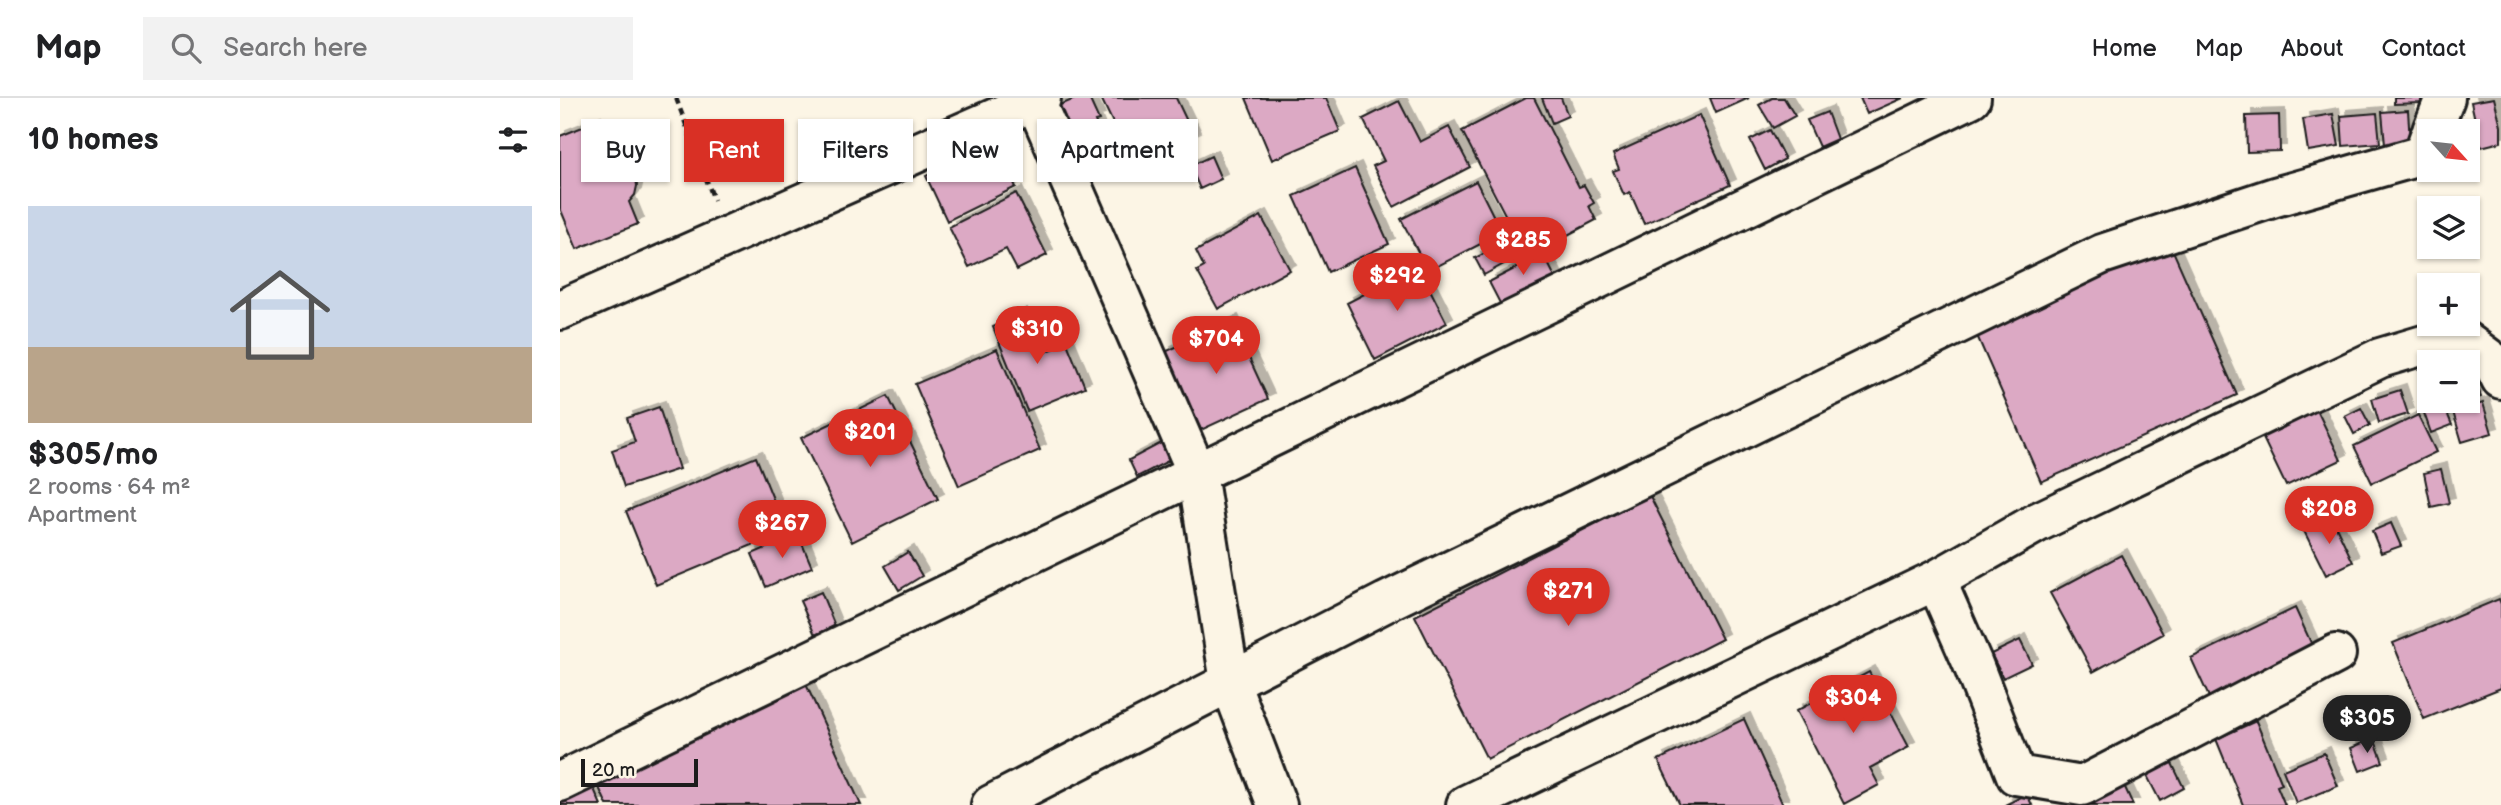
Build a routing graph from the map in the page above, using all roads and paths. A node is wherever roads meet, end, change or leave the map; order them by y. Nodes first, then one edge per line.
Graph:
1 (676, 98) edge
2 (1971, 98) edge
3 (2445, 98) edge
4 (1036, 99) edge
5 (2437, 119) edge
6 (2417, 157) edge
7 (728, 237) junction
8 (560, 310) edge
9 (2501, 379) edge
10 (1197, 473) junction
11 (1936, 580) junction
12 (2336, 654) dead end
13 (1230, 682) junction
14 (560, 782) edge
15 (991, 805) edge
16 (1277, 805) edge
17 (1466, 805) edge

1 - 7 path
2 - 10 street
3 - 5 street
4 - 7 street
4 - 10 street
6 - 13 street
7 - 8 street
9 - 11 street
10 - 13 street
10 - 14 street
11 - 12 street
11 - 17 street
13 - 15 street
13 - 16 street

